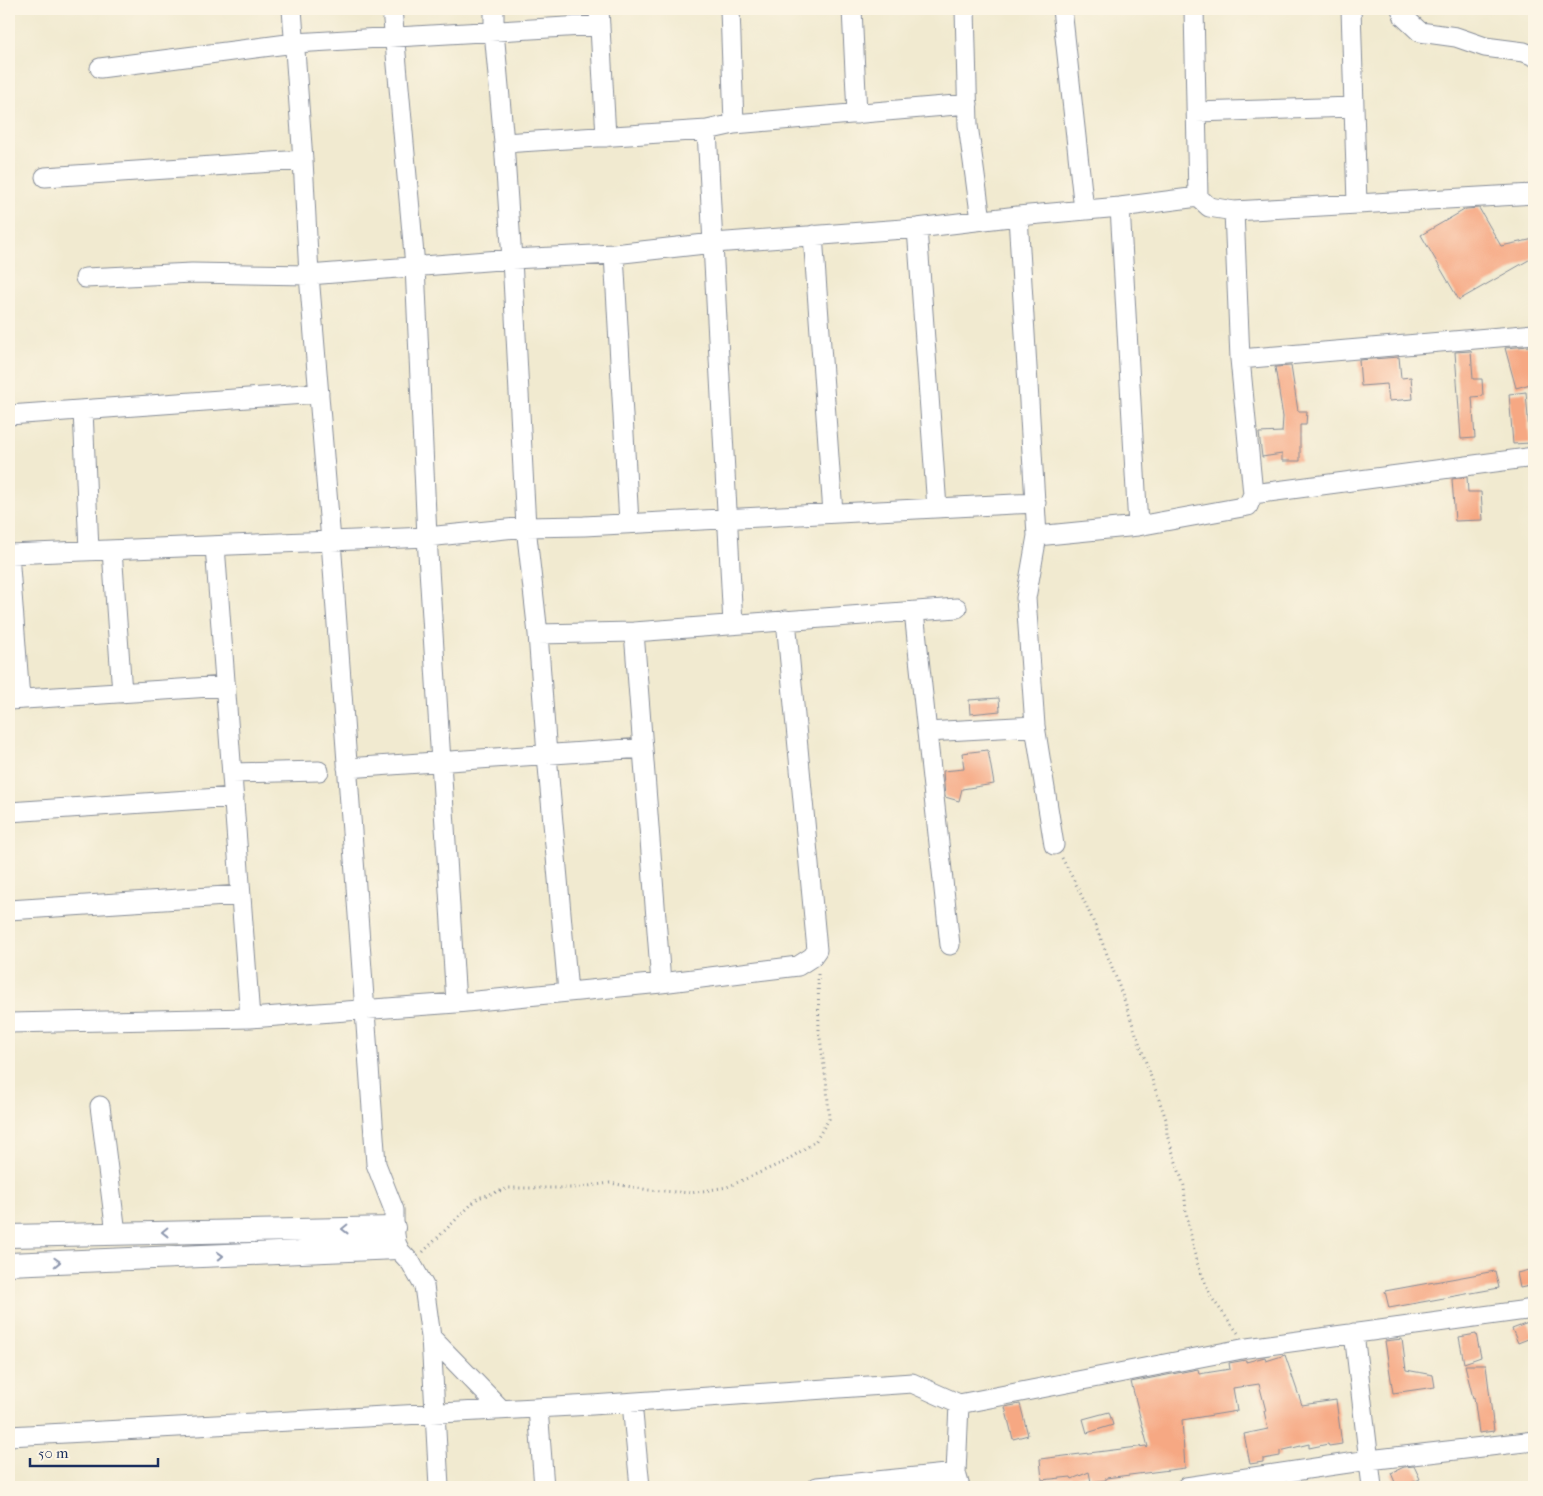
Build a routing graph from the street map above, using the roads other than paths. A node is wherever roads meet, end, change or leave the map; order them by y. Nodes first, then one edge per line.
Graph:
1 (292, 9) edge
2 (392, 9) edge
3 (494, 9) edge
4 (730, 9) edge
5 (852, 9) edge
6 (965, 9) edge
7 (1062, 9) edge
8 (1194, 9) edge
9 (1351, 9) edge
10 (1401, 9) edge
11 (599, 17) edge
12 (494, 31) junction
13 (394, 37) junction
14 (295, 43) junction
15 (1534, 56) edge
16 (100, 68) dead end
17 (968, 104) junction
18 (1354, 107) junction
19 (1196, 112) junction
20 (857, 114) junction
21 (734, 124) junction
22 (707, 130) junction
23 (606, 137) junction
24 (504, 144) junction
25 (303, 160) junction
26 (45, 177) dead end
27 (1534, 194) edge
28 (1198, 197) junction
29 (1357, 204) junction
30 (1120, 207) junction
31 (1084, 210) junction
32 (1234, 211) junction
33 (1018, 216) junction
34 (981, 220) junction
35 (917, 228) junction
36 (813, 236) junction
37 (714, 243) junction
38 (614, 254) junction
39 (512, 258) junction
40 (415, 266) junction
41 (309, 275) junction
42 (85, 278) dead end
43 (1534, 334) edge
44 (1240, 359) junction
45 (319, 392) junction
46 (83, 410) junction
47 (9, 415) edge
48 (1534, 457) edge
49 (1253, 494) junction
50 (1036, 503) junction
51 (937, 508) junction
52 (833, 513) junction
53 (726, 519) junction
54 (629, 524) junction
55 (1138, 526) junction
56 (526, 527) junction
57 (1038, 536) junction
58 (427, 537) junction
59 (332, 541) junction
60 (216, 546) junction
61 (89, 550) junction
62 (112, 550) junction
63 (9, 554) edge
64 (957, 608) dead end
65 (914, 612) junction
66 (786, 620) junction
67 (733, 624) junction
68 (634, 632) junction
69 (538, 634) junction
70 (226, 686) junction
71 (122, 693) junction
72 (14, 700) edge
73 (1035, 726) junction
74 (927, 732) junction
75 (643, 748) junction
76 (547, 755) junction
77 (440, 761) junction
78 (347, 768) junction
79 (319, 771) dead end
80 (232, 773) junction
81 (234, 797) junction
82 (9, 812) edge
83 (1054, 845) road end
84 (241, 895) junction
85 (9, 910) edge
86 (950, 945) dead end
87 (661, 983) junction
88 (568, 992) junction
89 (456, 1003) junction
90 (365, 1010) junction
91 (250, 1018) junction
92 (9, 1024) edge
93 (100, 1106) dead end
94 (116, 1234) junction
95 (9, 1236) edge
96 (401, 1246) junction
97 (9, 1264) edge
98 (1534, 1309) edge
99 (1354, 1333) junction
100 (431, 1337) junction
101 (632, 1403) junction
102 (959, 1404) junction
103 (538, 1408) junction
104 (502, 1410) junction
105 (435, 1412) junction
106 (9, 1436) edge
107 (1534, 1441) edge
108 (1369, 1460) junction
109 (958, 1480) edge
110 (439, 1487) edge
111 (544, 1487) edge
112 (640, 1487) edge
113 (817, 1487) edge
114 (1186, 1487) edge
115 (1372, 1487) edge

1 - 14 street
2 - 13 street
3 - 12 street
4 - 21 street
5 - 20 street
6 - 17 street
7 - 31 street
8 - 19 street
9 - 18 street
10 - 15 street
11 - 12 street
11 - 23 street
12 - 13 street
12 - 24 street
13 - 14 street
13 - 40 street
14 - 16 street
14 - 25 street
17 - 20 street
17 - 34 street
18 - 19 street
18 - 29 street
19 - 28 street
20 - 21 street
21 - 22 street
22 - 23 street
22 - 37 street
23 - 24 street
24 - 39 street
25 - 26 street
25 - 41 street
27 - 29 street
28 - 30 street
28 - 32 street
29 - 32 street
30 - 31 street
30 - 55 street
31 - 33 street
32 - 44 street
33 - 34 street
33 - 50 street
34 - 35 street
35 - 36 street
35 - 51 street
36 - 37 street
36 - 52 street
37 - 38 street
37 - 53 street
38 - 39 street
38 - 54 street
39 - 40 street
39 - 56 street
40 - 41 street
40 - 58 street
41 - 42 street
41 - 45 street
43 - 44 street
44 - 49 street
45 - 46 street
45 - 59 street
46 - 47 street
46 - 61 street
48 - 49 street
49 - 55 street
50 - 51 street
50 - 57 street
51 - 52 street
52 - 53 street
53 - 54 street
53 - 67 street
54 - 56 street
55 - 57 street
56 - 58 street
56 - 69 street
57 - 73 street
58 - 59 street
58 - 77 street
59 - 60 street
59 - 78 street
60 - 62 street
60 - 70 street
61 - 62 street
61 - 63 street
62 - 71 street
63 - 72 street
64 - 65 street
65 - 66 street
65 - 74 street
66 - 67 street
66 - 87 street
67 - 68 street
68 - 69 street
68 - 75 street
69 - 76 street
70 - 71 street
70 - 80 street
71 - 72 street
73 - 74 street
73 - 83 street
74 - 86 street
75 - 76 street
75 - 87 street
76 - 77 street
76 - 88 street
77 - 78 street
77 - 89 street
78 - 90 street
79 - 80 street
80 - 81 street
81 - 82 street
81 - 84 street
84 - 85 street
84 - 91 street
87 - 88 street
88 - 89 street
89 - 90 street
90 - 91 street
90 - 96 street
91 - 92 street
93 - 94 street
94 - 95 street
96 -> 94 street
97 -> 96 street
96 - 100 street
98 - 99 street
99 - 102 street
99 - 108 street
100 - 104 street
100 - 105 street
101 - 102 street
101 - 103 street
101 - 112 street
102 - 109 street
103 - 104 street
103 - 111 street
104 - 105 street
105 - 106 street
105 - 110 street
107 - 108 street
108 - 114 street
108 - 115 street
109 - 113 street

